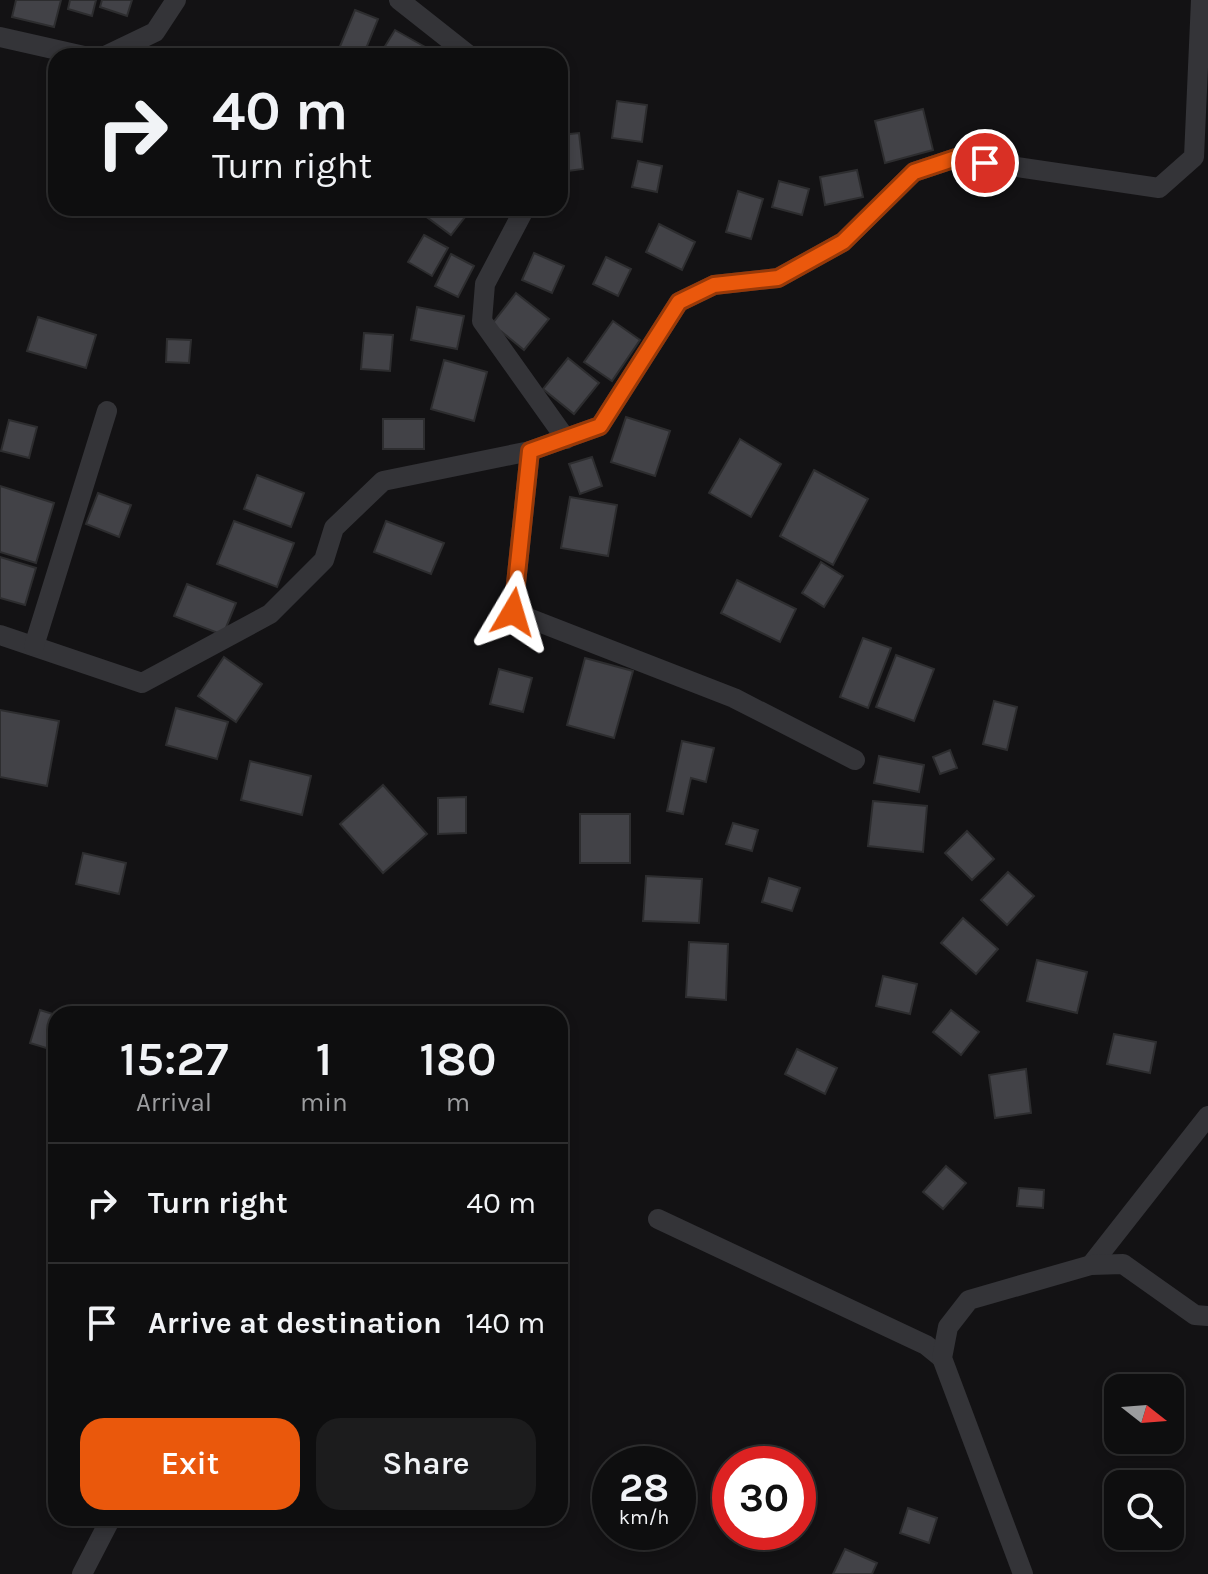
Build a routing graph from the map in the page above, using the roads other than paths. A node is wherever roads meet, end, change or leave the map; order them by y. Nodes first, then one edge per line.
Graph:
1 (176, 0) edge
2 (399, 0) edge
3 (1201, 0) edge
4 (0, 37) edge
5 (49, 48) edge
6 (122, 48) edge
7 (460, 48) edge
8 (521, 216) edge
9 (107, 411) dead end
10 (566, 439) junction
11 (530, 451) junction
12 (0, 635) edge
13 (34, 646) junction
14 (855, 760) dead end
15 (1208, 1116) edge
16 (658, 1219) dead end
17 (1091, 1265) junction
18 (1208, 1316) edge
19 (942, 1358) junction
20 (107, 1526) edge
21 (82, 1574) edge
22 (1023, 1574) edge

1 - 6 street
2 - 7 street
3 - 10 street
4 - 5 street
8 - 10 street
9 - 13 street
10 - 11 street
11 - 13 street
11 - 14 street
12 - 13 street
15 - 17 street
16 - 19 street
17 - 18 street
17 - 19 street
19 - 22 street
20 - 21 street

